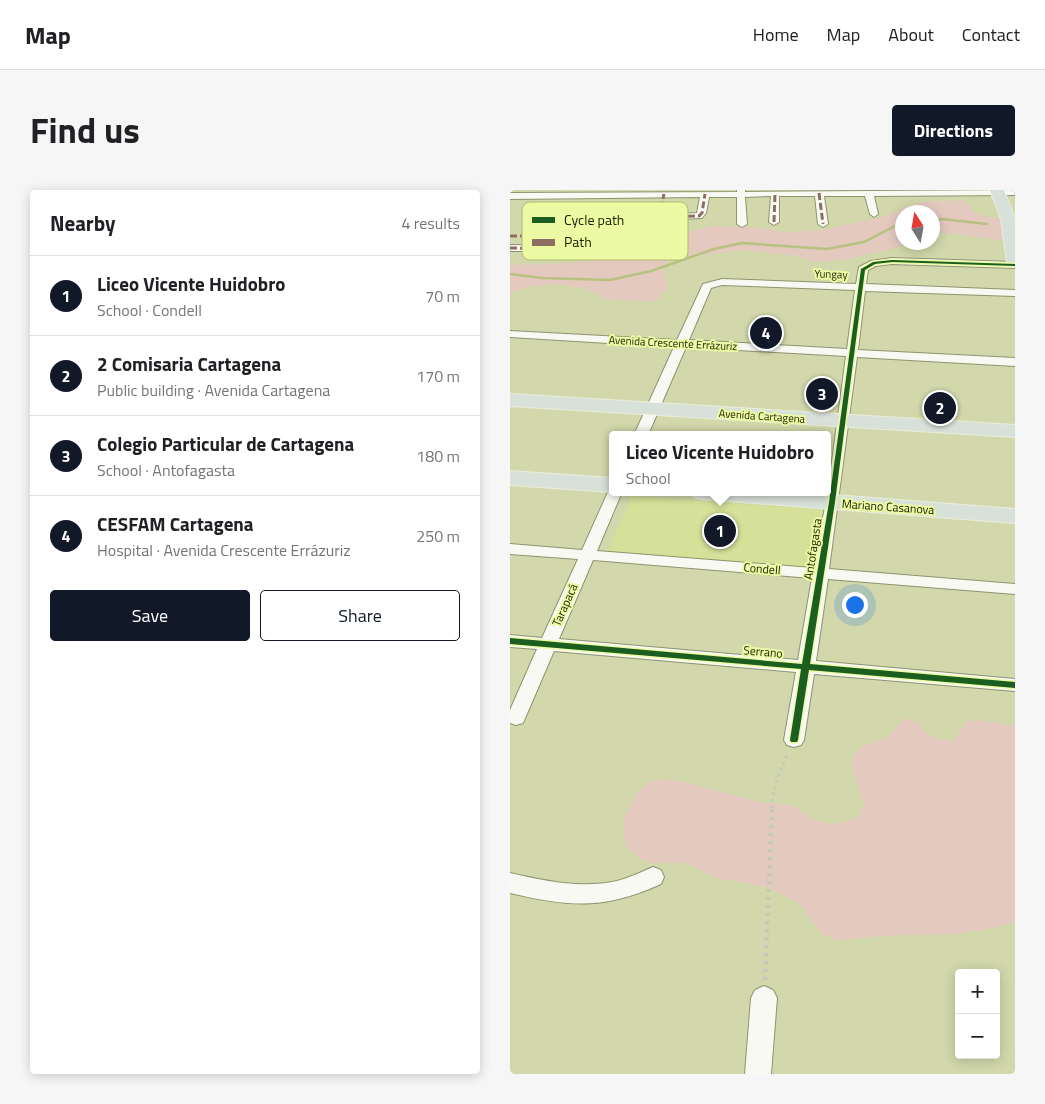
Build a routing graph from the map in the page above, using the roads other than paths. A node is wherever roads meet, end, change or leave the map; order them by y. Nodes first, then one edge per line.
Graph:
1 (868, 191) edge
2 (997, 191) edge
3 (741, 192) edge
4 (1015, 192) edge
5 (614, 193) edge
6 (775, 193) junction
7 (819, 193) junction
8 (664, 194) junction
9 (705, 194) junction
10 (510, 196) edge
11 (662, 202) edge
12 (874, 214) dead end
13 (688, 216) edge
14 (774, 222) dead end
15 (742, 224) dead end
16 (823, 224) dead end
17 (1015, 264) edge
18 (860, 286) junction
19 (1015, 293) edge
20 (510, 334) edge
21 (681, 344) junction
22 (852, 353) junction
23 (1015, 362) edge
24 (510, 400) edge
25 (510, 410) edge
26 (647, 421) edge
27 (843, 425) junction
28 (1015, 431) edge
29 (1015, 440) edge
30 (510, 478) edge
31 (609, 486) edge
32 (613, 496) edge
33 (754, 496) edge
34 (832, 502) junction
35 (1015, 516) edge
36 (510, 549) edge
37 (588, 555) junction
38 (820, 574) junction
39 (1015, 589) edge
40 (510, 640) edge
41 (548, 644) junction
42 (806, 667) junction
43 (1015, 685) edge
44 (516, 718) dead end
45 (794, 740) road end
46 (654, 877) dead end
47 (510, 883) edge
48 (764, 998) road end
49 (758, 1074) edge

1 - 2 street
1 - 7 street
1 - 12 street
2 - 4 street
2 - 17 main road
3 - 6 street
3 - 9 street
3 - 15 street
5 - 8 street
5 - 10 street
6 - 7 street
6 - 14 street
7 - 16 street
8 - 9 street
8 - 11 street
9 - 13 street
17 - 18 street, Antofagasta
18 - 19 street, Yungay
18 - 21 street, Yungay
18 - 22 street, Antofagasta
20 - 21 street, Avenida Crescente Errázuriz
21 - 22 street, Avenida Crescente Errázuriz
21 - 26 street
22 - 23 street, Avenida Crescente Errázuriz
22 - 27 street, Antofagasta
24 - 26 main road, Avenida Cartagena
25 - 26 main road, Avenida Cartagena
26 - 27 main road, Avenida Cartagena
27 - 28 main road, Avenida Cartagena
27 - 29 main road, Avenida Cartagena
27 - 34 street, Antofagasta
30 - 31 main road
32 - 37 street, Tarapacá
33 - 34 main road, Mariano Casanova
34 - 35 main road, Mariano Casanova
34 - 38 street, Antofagasta
36 - 37 street, Condell
37 - 38 street, Condell
37 - 41 street, Tarapacá
38 - 39 street, Condell
38 - 42 street, Antofagasta
40 - 41 street, Serrano
41 - 42 street, Serrano
41 - 44 street, Tarapacá
42 - 43 street, Serrano
42 - 45 street, Antofagasta
46 - 47 street
48 - 49 street

